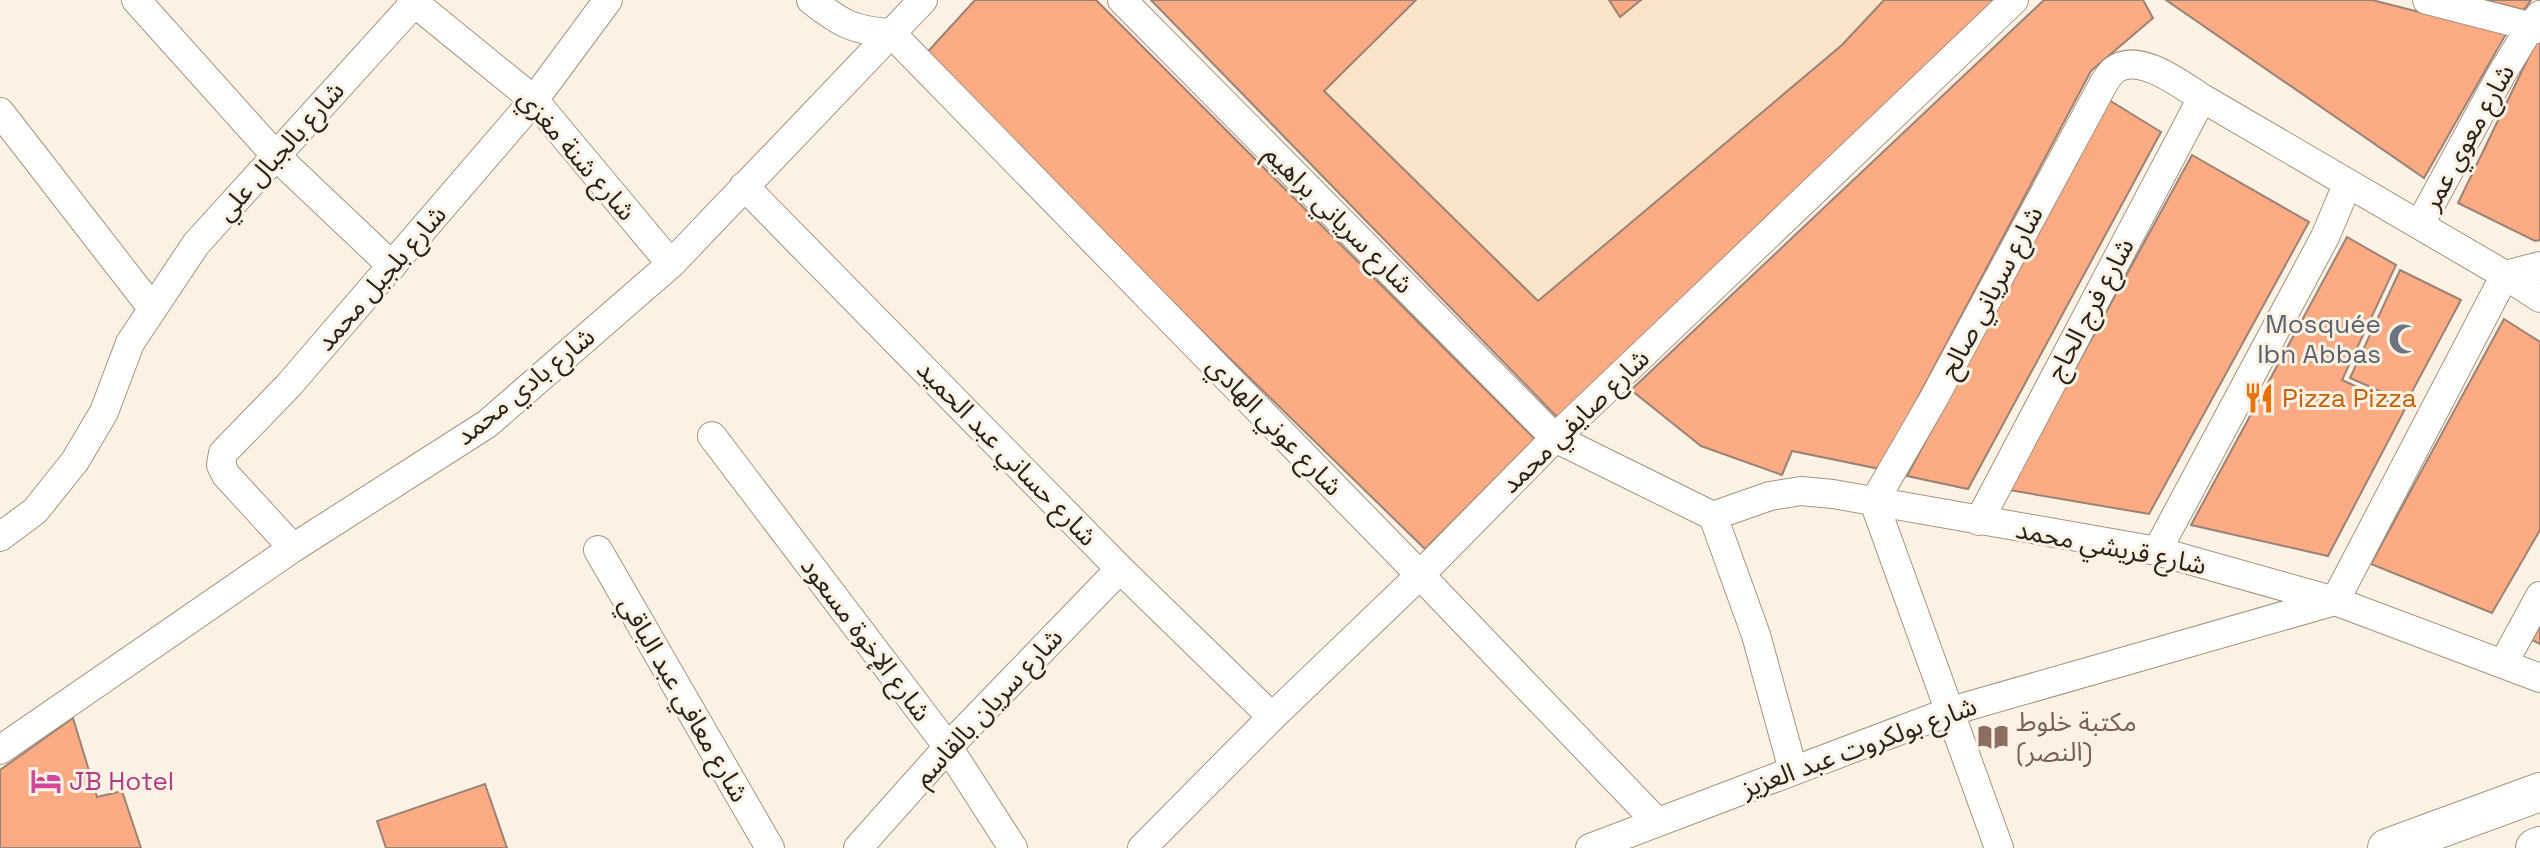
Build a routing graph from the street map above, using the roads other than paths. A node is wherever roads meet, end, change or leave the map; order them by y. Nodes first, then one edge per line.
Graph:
1 (136, 0) edge
2 (608, 0) edge
3 (811, 0) edge
4 (923, 0) edge
5 (1122, 0) edge
6 (2014, 0) edge
7 (2427, 0) edge
8 (414, 1) edge
9 (2537, 23) edge
10 (891, 33) junction
11 (2202, 98) junction
12 (534, 100) junction
13 (0, 113) edge
14 (277, 157) junction
15 (2347, 185) junction
16 (744, 186) junction
17 (2420, 225) junction
18 (671, 264) junction
19 (393, 266) junction
20 (2540, 266) edge
21 (2505, 275) junction
22 (2540, 298) edge
23 (152, 308) junction
24 (712, 436) dead end
25 (1555, 438) junction
26 (1874, 502) junction
27 (1713, 516) junction
28 (1979, 521) junction
29 (0, 537) edge
30 (293, 548) junction
31 (598, 551) dead end
32 (2157, 551) junction
33 (1120, 569) junction
34 (1420, 575) junction
35 (2540, 596) edge
36 (2335, 601) junction
37 (2503, 664) junction
38 (2540, 678) edge
39 (1951, 712) junction
40 (1272, 717) junction
41 (948, 747) junction
42 (0, 750) edge
43 (1793, 770) junction
44 (2540, 792) edge
45 (1657, 822) junction
46 (2540, 846) edge
47 (770, 848) edge
48 (858, 848) edge
49 (1013, 848) edge
50 (1142, 848) edge
51 (1590, 848) edge
52 (1999, 848) edge
53 (2387, 848) edge
54 (2535, 848) edge

1 - 14 street
2 - 12 street, شارع بلجبل محمد
3 - 10 street
4 - 10 street, شارع بادي محمد
5 - 25 street, شارع سرياني براهيم
6 - 25 street, شارع صايفي محمد
7 - 9 street
8 - 12 street, شارع شنة مغزي
8 - 14 street, شارع بالجبال علي
9 - 17 street, شارع معوي عمر
10 - 16 street, شارع بادي محمد
10 - 34 street, شارع عوني الهادي
11 - 15 street
11 - 26 street, شارع سرياني صالح
11 - 28 street, شارع فرج الحاج
12 - 18 street, شارع شنة مغزي
12 - 19 street, شارع بلجبل محمد
13 - 23 street
14 - 19 street
14 - 23 street, شارع بالجبال علي
15 - 17 street
15 - 32 street
16 - 18 street, شارع بادي محمد
16 - 33 street, شارع حساني عبد الحميد
17 - 21 street
18 - 30 street, شارع بادي محمد
19 - 30 street, شارع بلجبل محمد
20 - 21 street
21 - 22 street
21 - 36 street
23 - 29 street, شارع بالجبال علي
24 - 41 street, شارع الإخوة مسعود
25 - 27 street, شارع سرياني براهيم
25 - 34 street, شارع صايفي محمد
26 - 27 street, شارع قريشي محمد
26 - 28 street, شارع قريشي محمد
26 - 39 street
27 - 43 street
28 - 32 street, شارع قريشي محمد
30 - 42 street, شارع بادي محمد
31 - 47 street, شارع معافي عبد الباقي
32 - 36 street, شارع قريشي محمد
33 - 40 street, شارع حساني عبد الحميد
33 - 41 street, شارع سريان بالقاسم
34 - 40 street, شارع صايفي محمد
34 - 45 street, شارع عوني الهادي
35 - 37 street
36 - 37 street, شارع قريشي محمد
36 - 39 street, شارع بولكروت عبد العزيز
37 - 38 street, شارع قريشي محمد
39 - 43 street, شارع بولكروت عبد العزيز
39 - 52 street
40 - 50 street, شارع صايفي محمد
41 - 48 street, شارع سريان بالقاسم
41 - 49 street, شارع الإخوة مسعود
43 - 45 street, شارع بولكروت عبد العزيز
44 - 53 main road
45 - 51 street, شارع بولكروت عبد العزيز
46 - 54 main road

